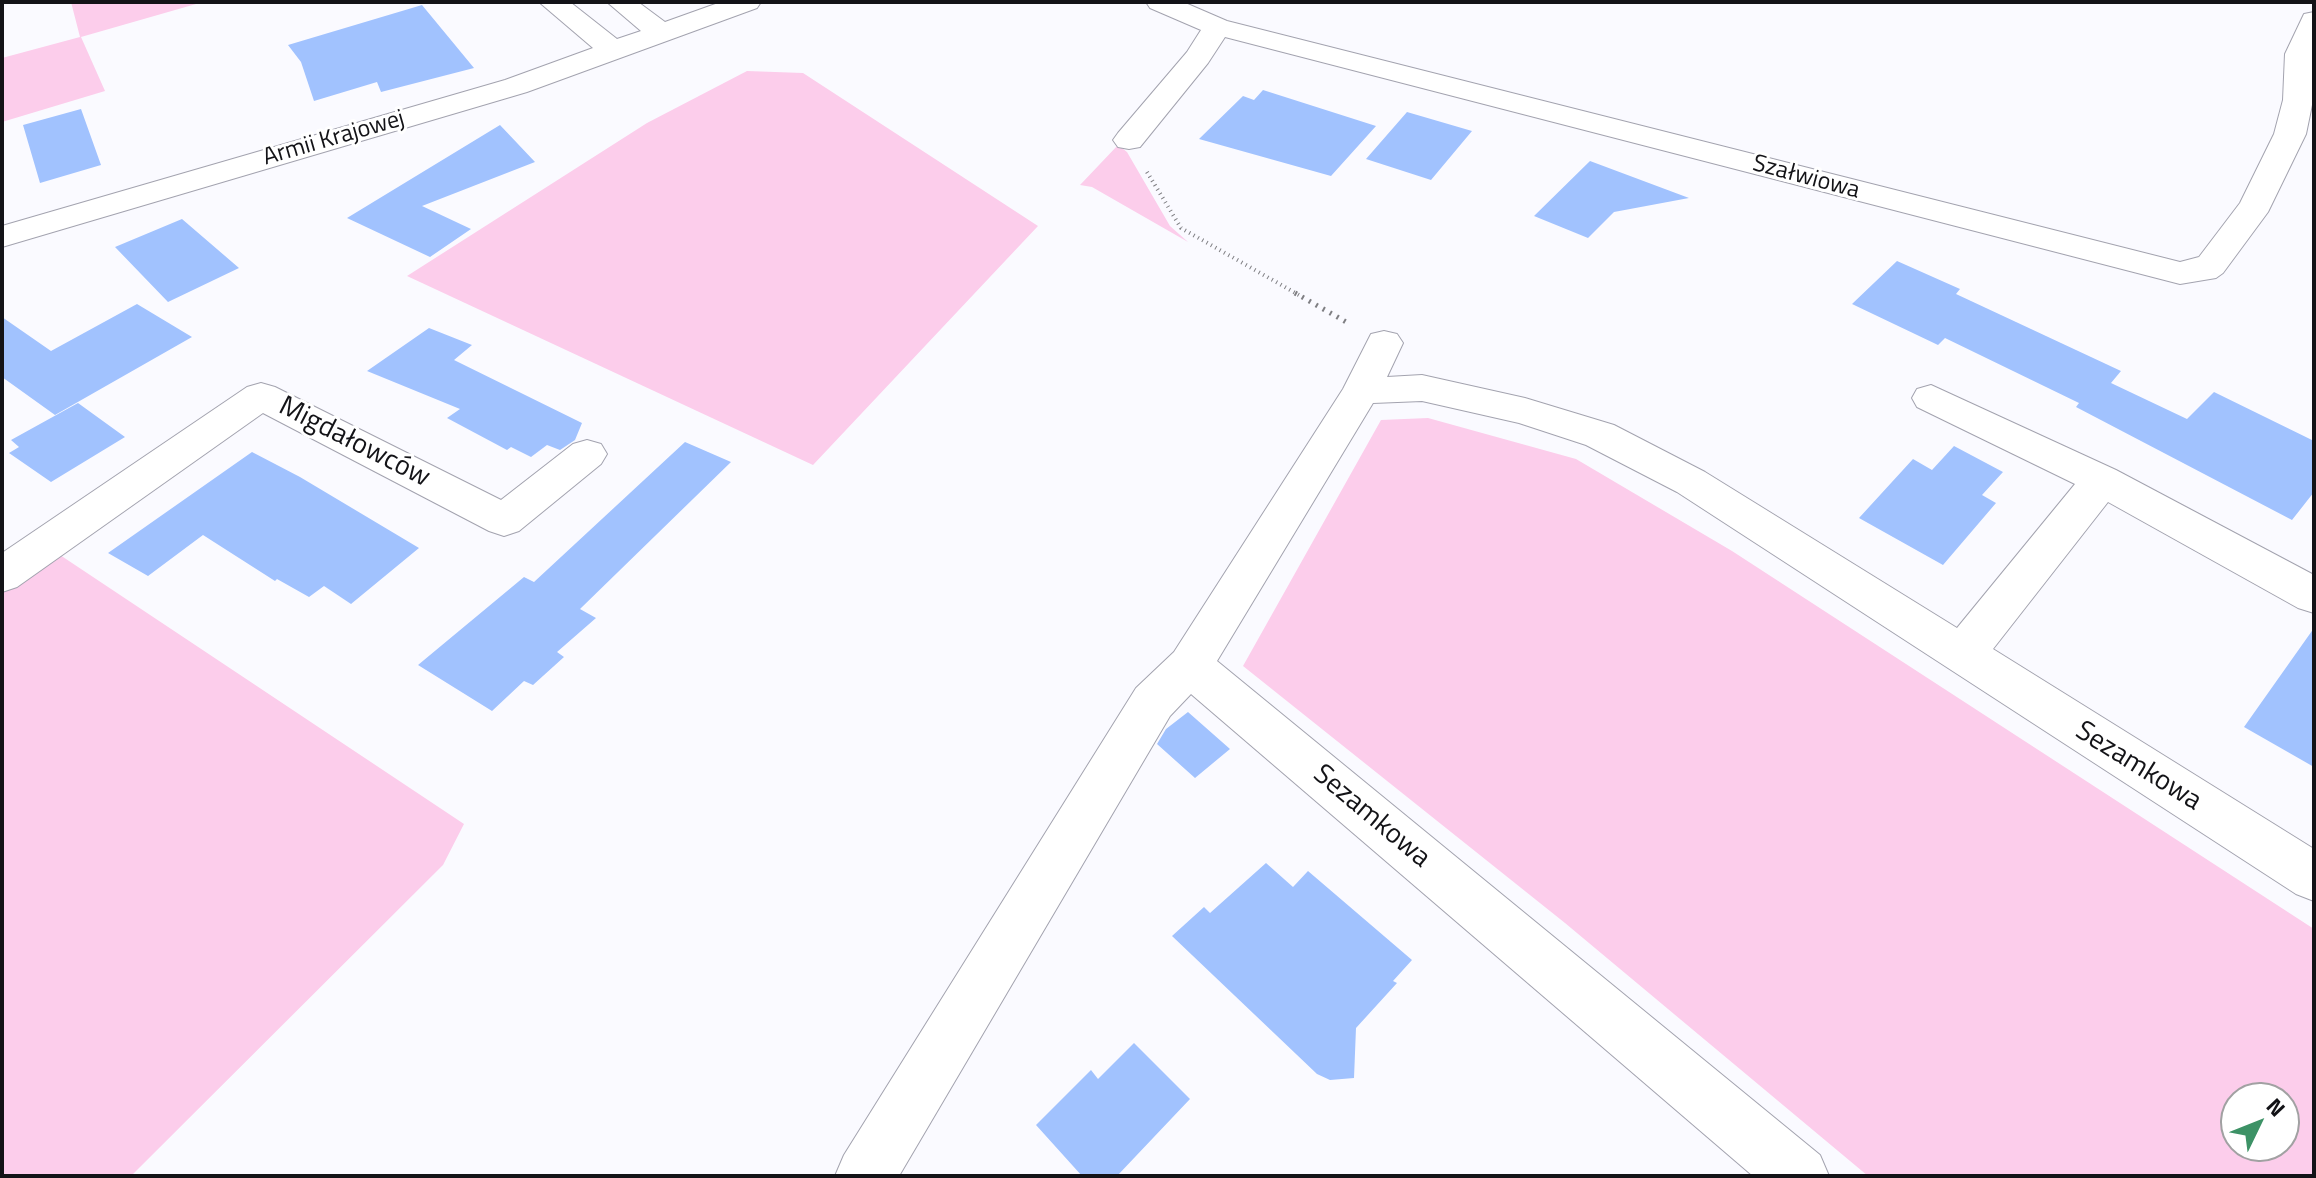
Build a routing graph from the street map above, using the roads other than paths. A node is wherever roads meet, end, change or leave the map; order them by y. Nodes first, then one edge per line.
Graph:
1 (553, 2) edge
2 (621, 2) edge
3 (747, 2) edge
4 (1160, 2) edge
5 (2314, 20) edge
6 (1217, 27) junction
7 (663, 34) junction
8 (615, 52) junction
9 (2306, 103) edge
10 (1129, 140) road end
11 (2, 237) edge
12 (1384, 343) road end
13 (1361, 391) junction
14 (1931, 398) dead end
15 (587, 454) dead end
16 (2102, 480) junction
17 (2, 575) edge
18 (2314, 596) edge
19 (1961, 656) junction
20 (1190, 665) junction
21 (2314, 877) edge
22 (865, 1176) edge
23 (1799, 1176) edge

1 - 8 street
2 - 7 street
3 - 7 street, Armii Krajowej
4 - 6 street
5 - 9 street, Szałwiowa
6 - 9 street, Szałwiowa
6 - 10 street
7 - 8 street, Armii Krajowej
8 - 11 street, Armii Krajowej
12 - 13 street
13 - 19 street, Sezamkowa
13 - 20 street
14 - 16 street
15 - 17 street, Migdałowców
16 - 18 street
16 - 19 street
19 - 21 street, Sezamkowa
20 - 22 street
20 - 23 street, Sezamkowa

